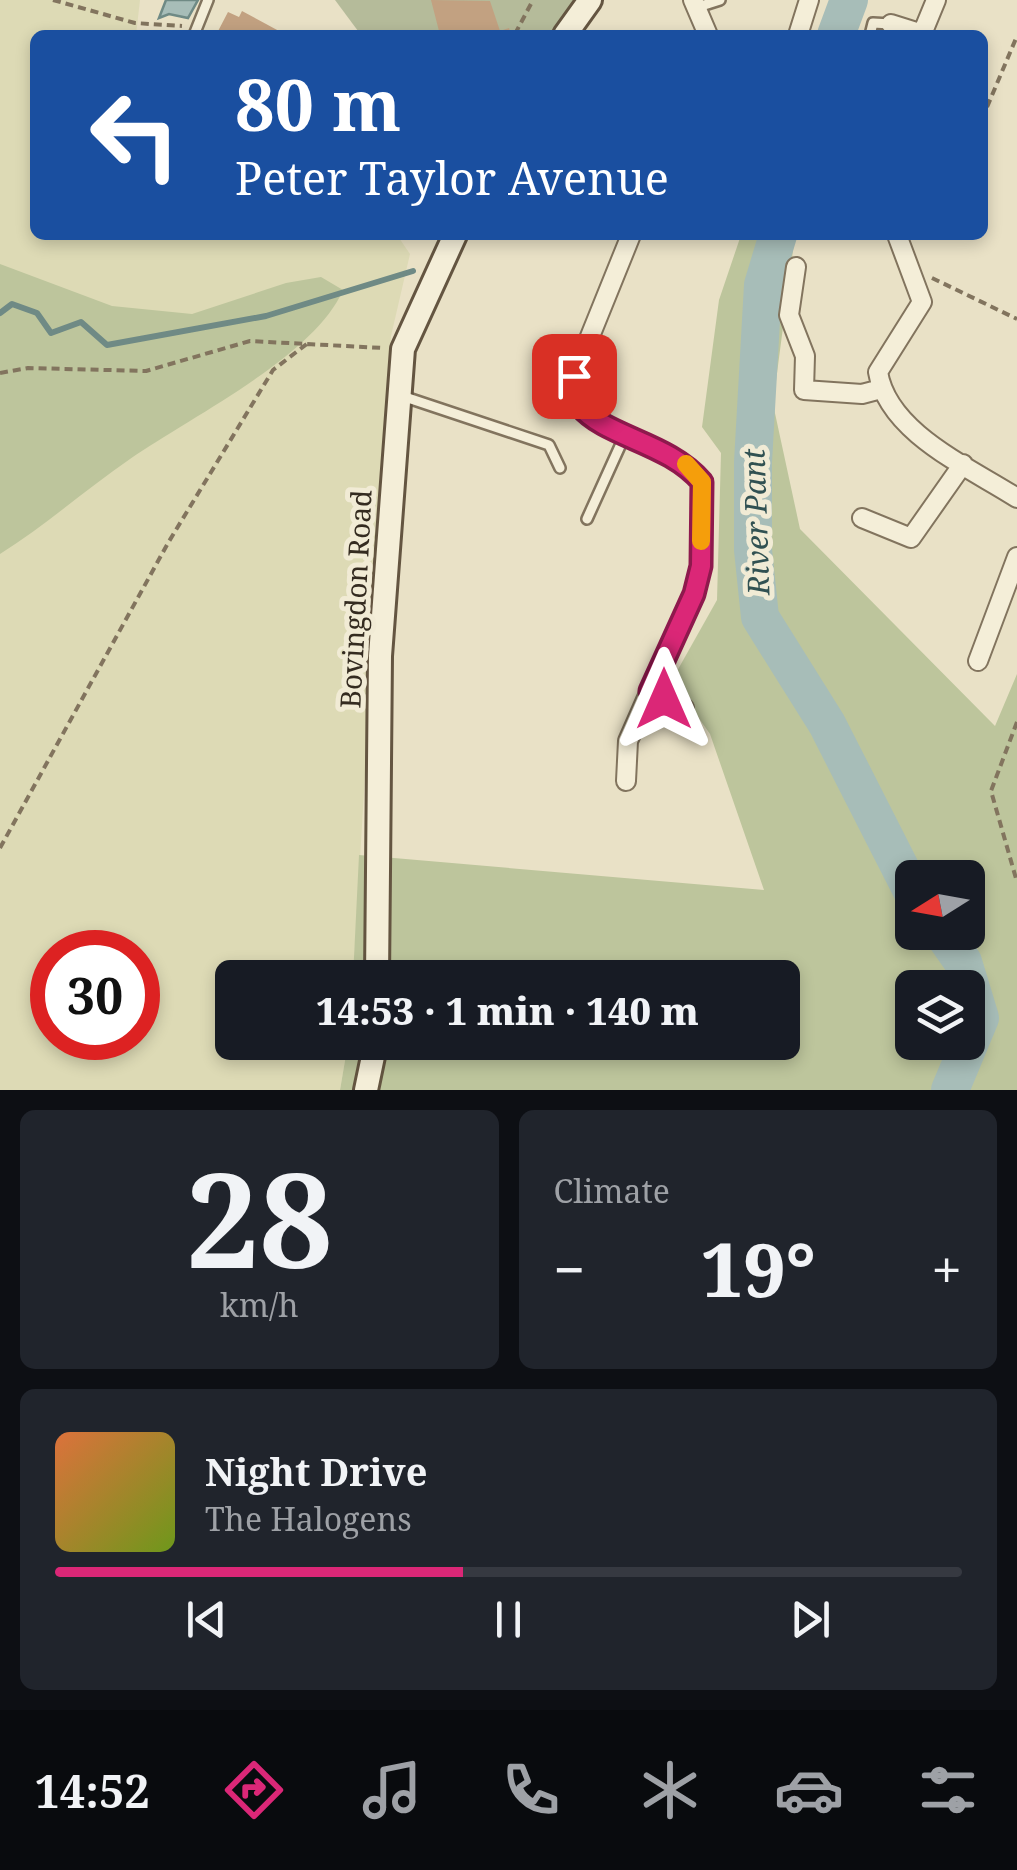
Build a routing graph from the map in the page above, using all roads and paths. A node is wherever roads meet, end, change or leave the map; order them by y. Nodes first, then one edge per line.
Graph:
1 (53, 0) edge
2 (208, 0) edge
3 (532, 0) edge
4 (590, 0) edge
5 (720, 0) edge
6 (809, 0) edge
7 (936, 0) edge
8 (696, 4) edge
9 (892, 24) joint
10 (195, 30) edge
11 (516, 30) edge
12 (569, 30) edge
13 (706, 30) edge
14 (800, 30) edge
15 (871, 30) edge
16 (911, 30) edge
17 (925, 30) edge
18 (1017, 36) edge
19 (988, 105) edge
20 (453, 240) edge
21 (630, 240) edge
22 (899, 240) edge
23 (908, 262) junction
24 (796, 268) dead end
25 (1017, 318) edge
26 (308, 343) junction
27 (403, 349) junction
28 (0, 373) edge
29 (881, 388) junction
30 (399, 395) junction
31 (626, 432) junction
32 (963, 464) junction
33 (560, 468) dead end
34 (1017, 498) edge
35 (862, 518) dead end
36 (586, 520) dead end
37 (1017, 557) edge
38 (978, 661) dead end
39 (650, 691) junction
40 (684, 708) dead end
41 (1017, 722) edge
42 (626, 781) dead end
43 (0, 848) edge
44 (1017, 882) edge
45 (377, 960) edge
46 (372, 1060) edge
47 (366, 1090) edge

1 - 10 path
2 - 10 lane
3 - 11 path
4 - 12 street
5 - 8 lane
6 - 14 street
7 - 17 street
8 - 13 street
9 - 15 lane
9 - 16 street
18 - 19 path
20 - 27 street, Bovingdon Road
21 - 31 street
22 - 23 street
23 - 25 path
23 - 29 street
24 - 29 street
26 - 27 path
26 - 28 path
26 - 43 path
27 - 30 street, Bovingdon Road
29 - 32 street
30 - 33 lane
30 - 45 street, Bovingdon Road
31 - 36 lane
31 - 39 street
32 - 34 street
32 - 35 street
37 - 38 street
39 - 40 street
39 - 42 street
41 - 44 path
46 - 47 street

